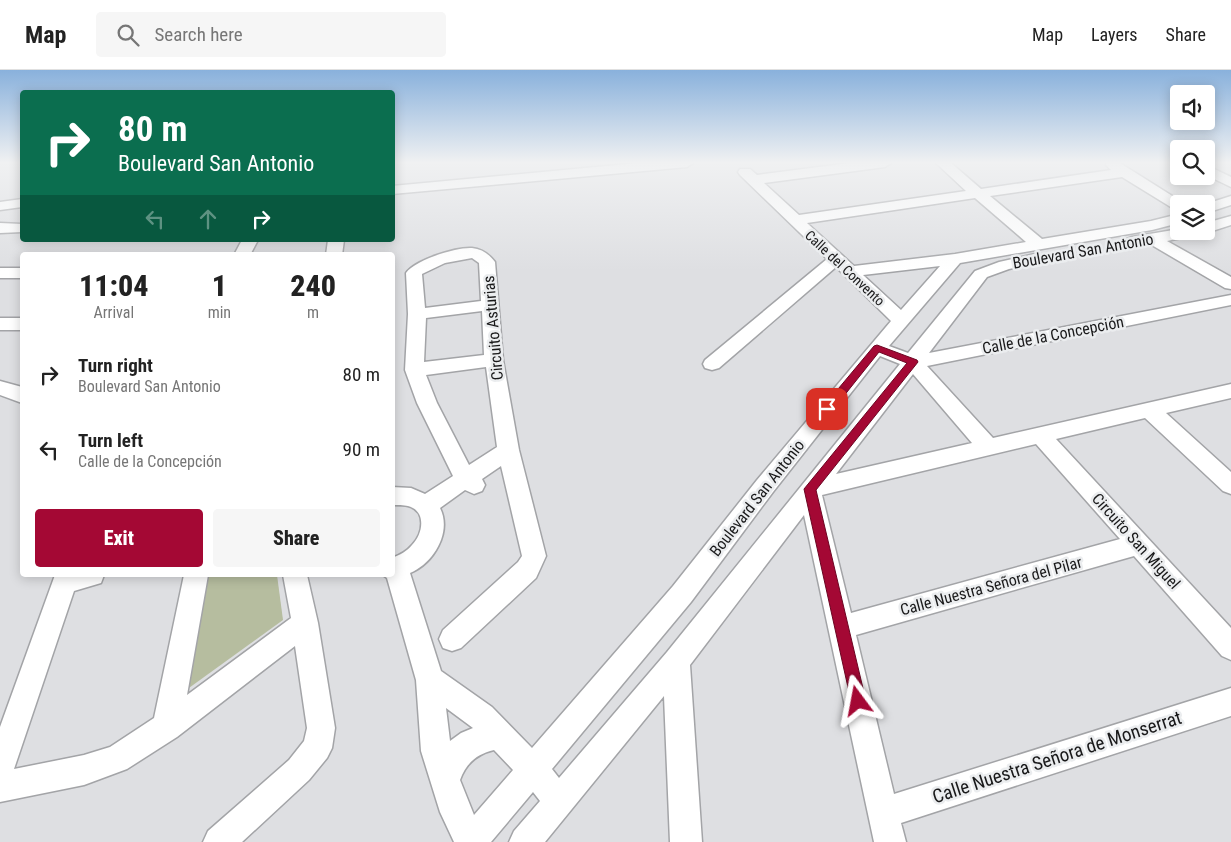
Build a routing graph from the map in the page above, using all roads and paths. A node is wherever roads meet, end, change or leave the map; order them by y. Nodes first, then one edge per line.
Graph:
1 (773, 199) edge
2 (949, 199) edge
3 (984, 199) edge
4 (20, 203) edge
5 (0, 206) edge
6 (1215, 210) edge
7 (1229, 212) edge
8 (795, 220) junction
9 (1170, 220) edge
10 (1215, 222) edge
11 (0, 228) edge
12 (20, 228) edge
13 (1170, 236) edge
14 (1153, 239) junction
15 (1094, 241) junction
16 (1038, 244) junction
17 (836, 259) junction
18 (955, 259) junction
19 (849, 272) junction
20 (0, 273) edge
21 (20, 273) edge
22 (1231, 284) edge
23 (1231, 300) edge
24 (489, 305) junction
25 (417, 314) junction
26 (902, 322) junction
27 (0, 324) edge
28 (20, 324) edge
29 (877, 348) junction
30 (494, 360) junction
31 (913, 362) junction
32 (712, 364) dead end
33 (414, 370) junction
34 (0, 388) edge
35 (1231, 391) edge
36 (20, 395) edge
37 (1150, 411) junction
38 (1041, 436) junction
39 (989, 448) junction
40 (509, 456) junction
41 (470, 482) junction
42 (1231, 485) edge
43 (810, 489) junction
44 (395, 496) edge
45 (429, 509) junction
46 (1140, 544) junction
47 (395, 568) edge
48 (395, 571) edge
49 (78, 577) edge
50 (196, 577) edge
51 (295, 577) edge
52 (65, 579) edge
53 (305, 623) junction
54 (842, 627) junction
55 (452, 639) dead end
56 (1231, 647) edge
57 (676, 661) junction
58 (430, 680) junction
59 (1231, 702) edge
60 (167, 727) junction
61 (499, 734) junction
62 (0, 768) edge
63 (532, 768) junction
64 (445, 780) junction
65 (0, 787) edge
66 (560, 802) junction
67 (884, 813) junction
68 (219, 842) edge
69 (471, 842) edge
70 (525, 842) edge
71 (686, 842) edge
72 (890, 842) edge

1 - 8 street, Calle del Convento
2 - 8 street
3 - 16 street
4 - 5 street
6 - 7 street
7 - 10 street
8 - 17 street, Calle del Convento
9 - 15 street, Boulevard San Antonio
11 - 12 street
13 - 14 street, Boulevard San Antonio
14 - 15 street, Boulevard San Antonio
14 - 22 street
15 - 16 street, Boulevard San Antonio
15 - 31 street, Boulevard San Antonio
16 - 18 street, Boulevard San Antonio
17 - 19 street, Calle del Convento
17 - 32 street
18 - 19 street
18 - 26 street, Boulevard San Antonio
19 - 26 street, Calle del Convento
20 - 21 street
23 - 31 street, Calle de la Concepción
24 - 25 street
24 - 25 street, Circuito Asturias
24 - 30 street, Circuito Asturias
25 - 33 street, Circuito Asturias
26 - 29 street, Boulevard San Antonio
27 - 28 street
29 - 31 street
29 - 63 street, Boulevard San Antonio
30 - 33 street
30 - 40 street, Circuito Asturias
31 - 39 street
31 - 43 street, Boulevard San Antonio
33 - 41 street, Circuito Asturias
34 - 36 street
35 - 37 street
37 - 38 street
37 - 42 street
38 - 39 street
38 - 46 street, Circuito San Miguel
39 - 43 street
40 - 41 street
40 - 55 street, Circuito Asturias
41 - 45 street
43 - 54 street
43 - 57 street, Boulevard San Antonio
44 - 45 street
45 - 47 street
46 - 54 street, Calle Nuestra Señora del Pilar
46 - 56 street, Circuito San Miguel
48 - 58 street
49 - 52 street
50 - 60 street
51 - 53 street
52 - 62 street
53 - 60 street
53 - 68 street
54 - 67 street
57 - 66 street, Boulevard San Antonio
57 - 71 street
58 - 61 street
58 - 64 street
59 - 67 street, Calle Nuestra Señora de Monserrat
60 - 65 street
61 - 63 street
61 - 64 street
63 - 66 street
63 - 69 street, Boulevard San Antonio
64 - 69 street
66 - 70 street, Boulevard San Antonio
67 - 72 street

